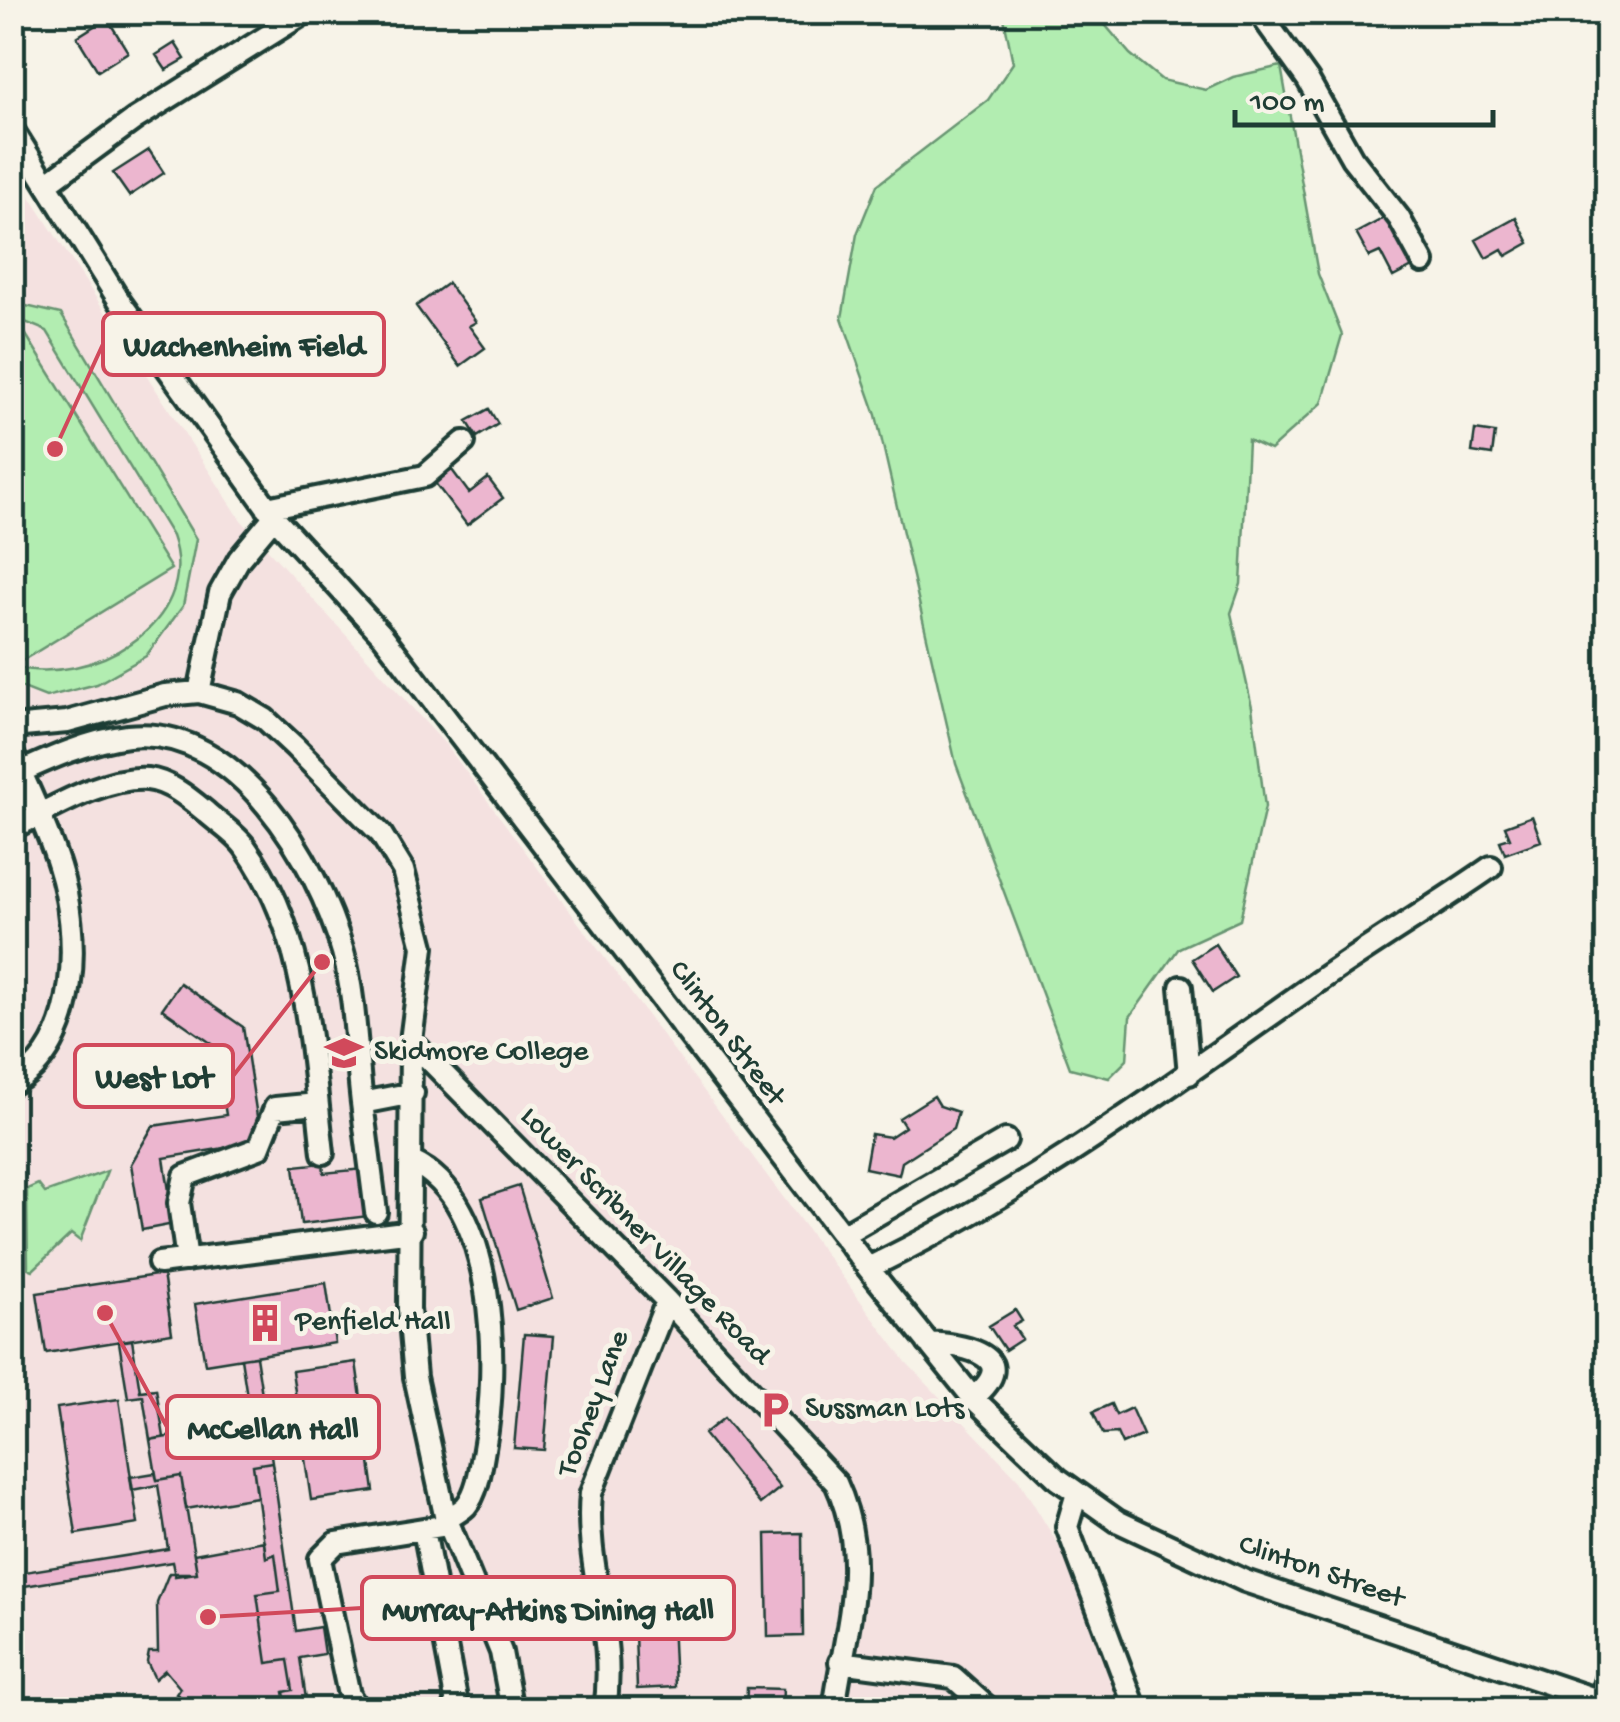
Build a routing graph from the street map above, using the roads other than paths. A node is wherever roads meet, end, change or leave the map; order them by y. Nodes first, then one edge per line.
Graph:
1 (306, 12) edge
2 (1259, 12) edge
3 (12, 129) edge
4 (48, 183) junction
5 (1423, 262) dead end
6 (464, 442) dead end
7 (270, 513) junction
8 (199, 692) junction
9 (12, 727) edge
10 (12, 752) edge
11 (17, 774) edge
12 (39, 816) junction
13 (12, 828) edge
14 (1491, 867) dead end
15 (1181, 987) dead end
16 (410, 1041) junction
17 (1189, 1074) junction
18 (12, 1084) edge
19 (413, 1093) junction
20 (362, 1103) junction
21 (317, 1104) junction
22 (1006, 1140) dead end
23 (323, 1153) dead end
24 (412, 1162) junction
25 (376, 1212) dead end
26 (412, 1231) junction
27 (842, 1235) junction
28 (187, 1260) junction
29 (160, 1263) dead end
30 (868, 1268) junction
31 (668, 1301) junction
32 (928, 1343) junction
33 (973, 1398) junction
34 (1078, 1493) junction
35 (448, 1522) junction
36 (424, 1530) junction
37 (840, 1662) junction
38 (1608, 1704) edge
39 (358, 1710) edge
40 (453, 1710) edge
41 (512, 1710) edge
42 (605, 1710) edge
43 (834, 1710) edge
44 (990, 1710) edge
45 (1136, 1710) edge

1 - 4 street
2 - 5 street
3 - 4 street, Clinton Street
4 - 7 street, Clinton Street
6 - 7 street
7 - 8 street
7 - 27 street, Clinton Street
8 - 9 street
8 - 16 street
10 - 11 street
11 - 12 street
11 - 20 street
12 - 13 street
12 - 18 street
12 - 21 street
14 - 17 street
15 - 17 street
16 - 19 street
16 - 31 street, Lower Scribner Village Road
17 - 30 street
19 - 20 street
19 - 24 street
20 - 25 street
21 - 23 street
21 - 28 street
22 - 27 street
24 - 26 street
24 - 35 street
26 - 28 street
26 - 35 street
27 - 30 street, Clinton Street
28 - 29 street
30 - 32 street, Clinton Street
31 - 37 street, Lower Scribner Village Road
31 - 42 street, Toohey Lane
32 - 33 street, Clinton Street
32 - 33 street
33 - 34 street, Clinton Street
34 - 38 street, Clinton Street, bridge
34 - 45 street
35 - 36 street
35 - 41 street
36 - 39 street
36 - 40 street
37 - 43 street, Lower Scribner Village Road
37 - 44 street

